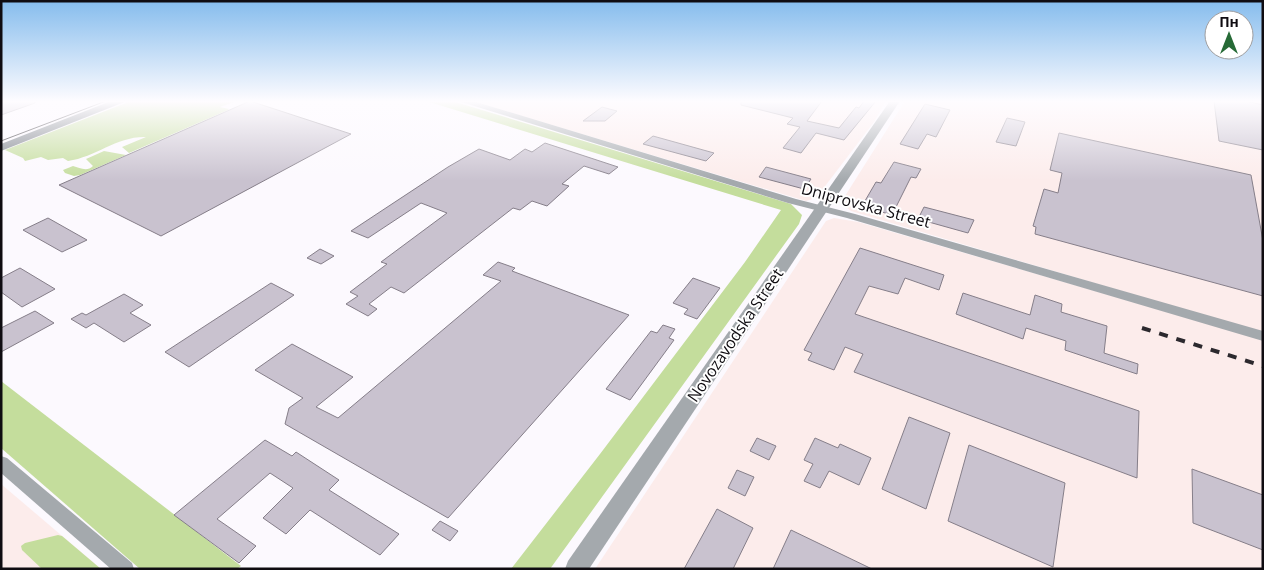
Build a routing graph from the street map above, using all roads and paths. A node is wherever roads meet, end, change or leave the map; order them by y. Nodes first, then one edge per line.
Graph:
1 (55, 128) edge
2 (549, 128) edge
3 (877, 128) edge
4 (1, 148) edge
5 (822, 208) junction
6 (1263, 336) edge
7 (1, 464) edge
8 (125, 569) edge
9 (576, 569) edge

1 - 4 main road
2 - 5 street, Dniprovska Street
3 - 5 street, Novozavodska Street
5 - 6 street, Dniprovska Street
5 - 9 street, Novozavodska Street
7 - 8 street

